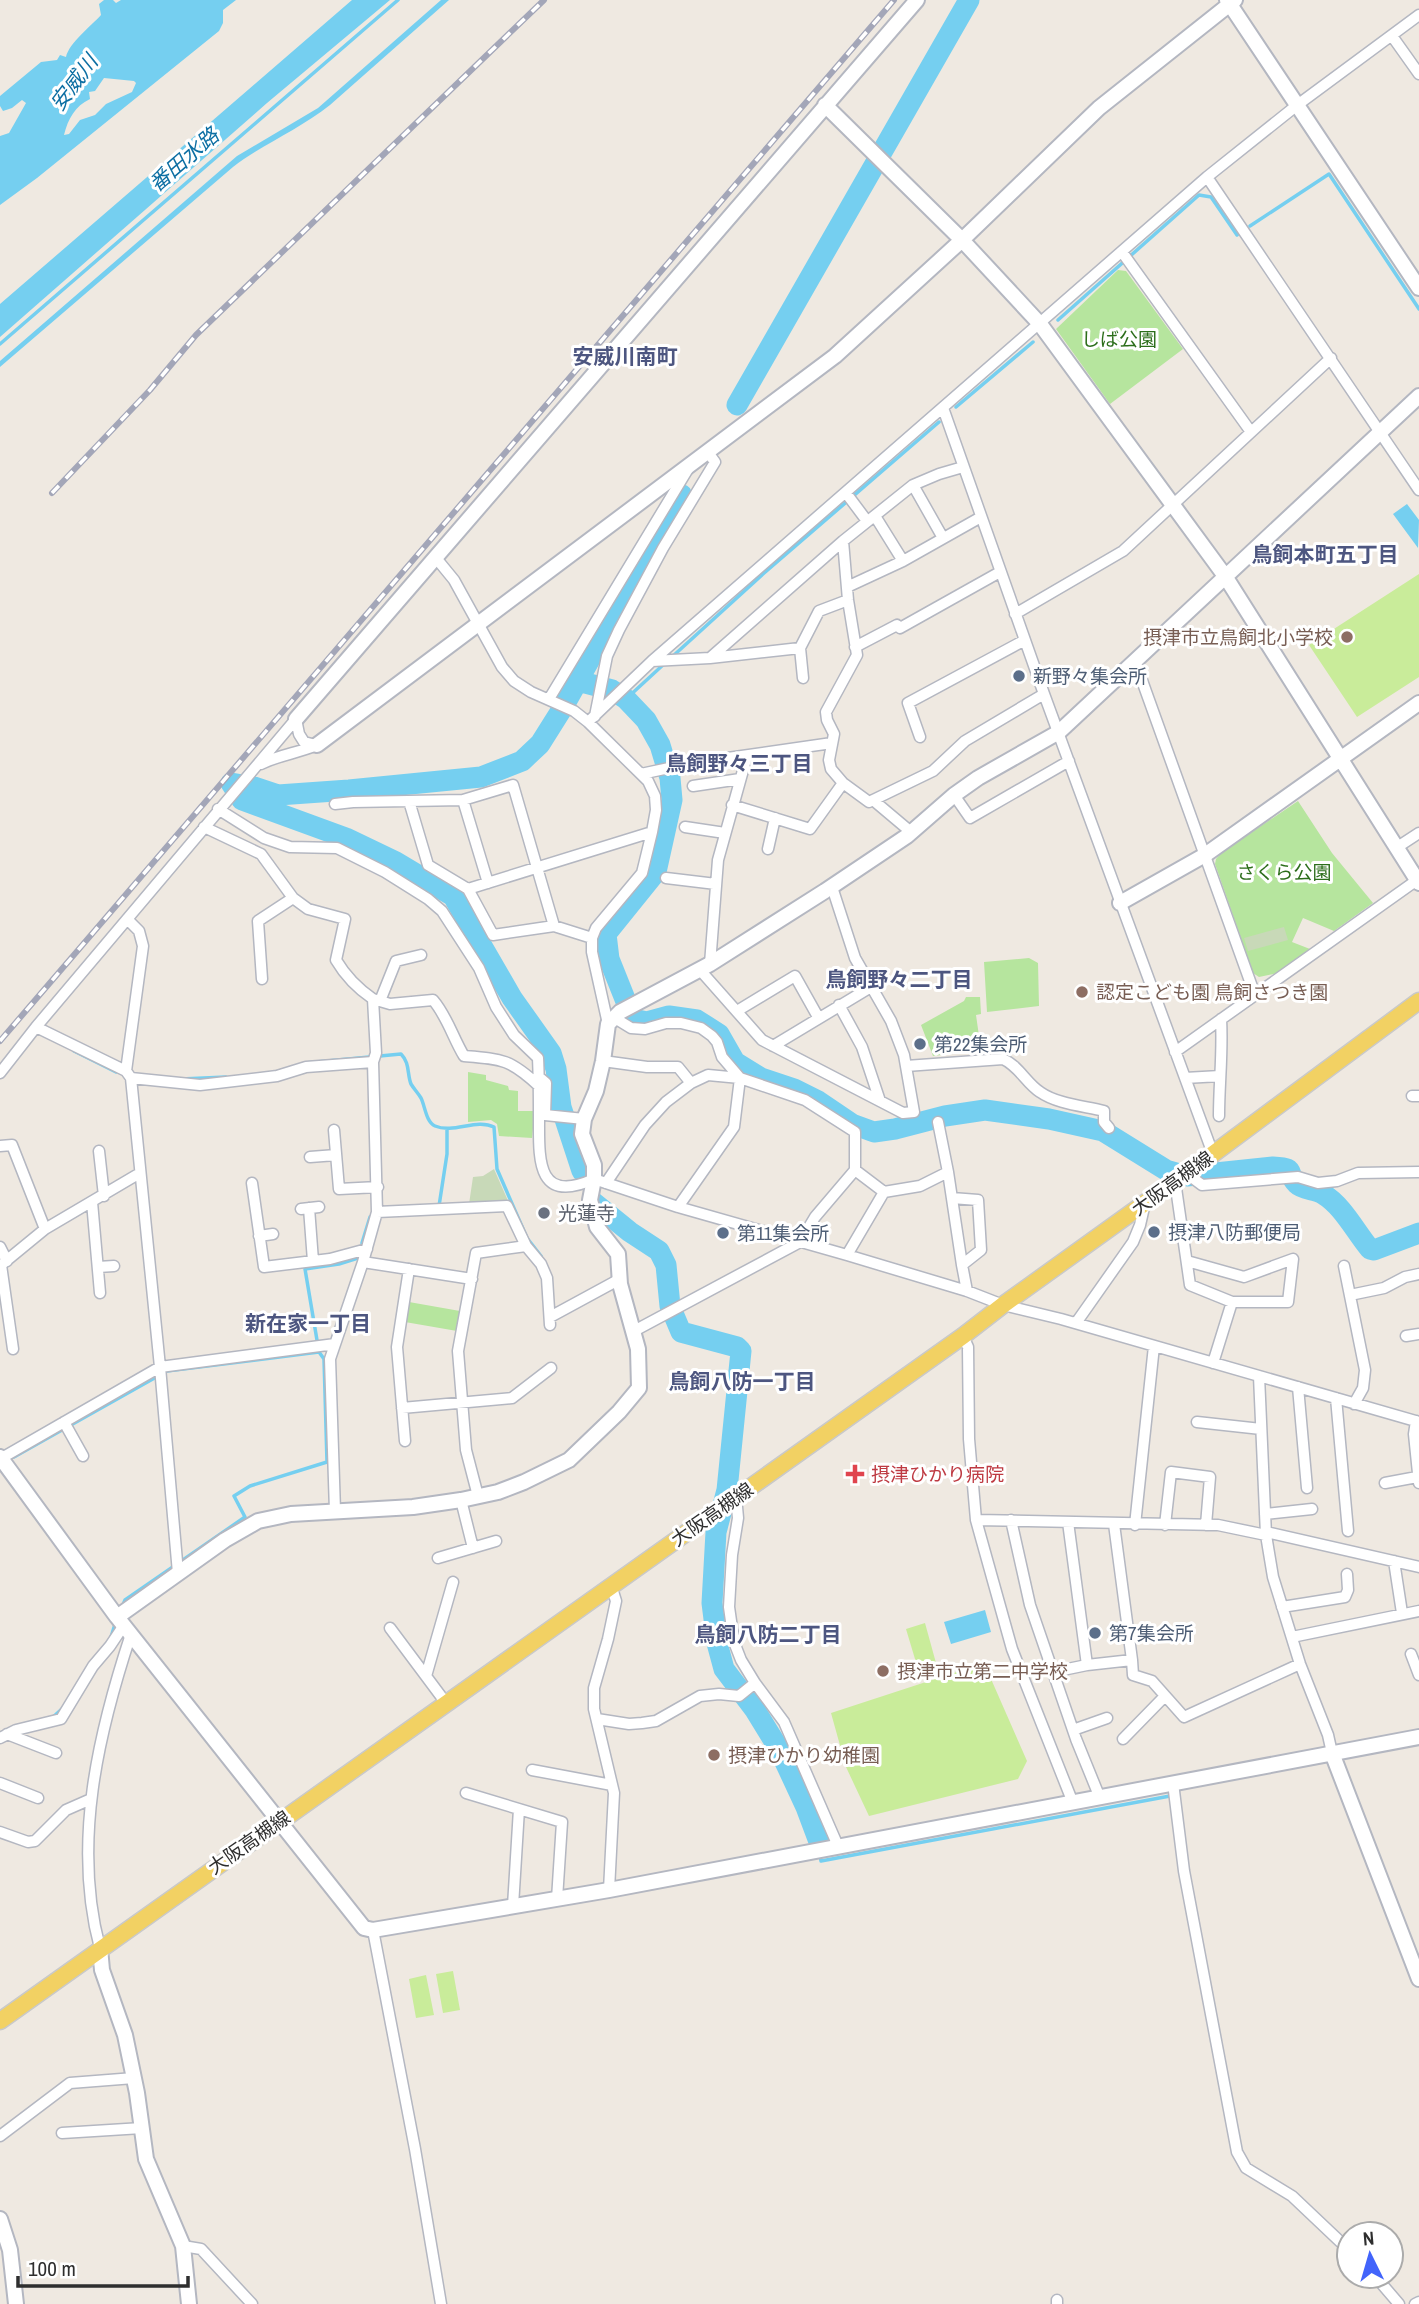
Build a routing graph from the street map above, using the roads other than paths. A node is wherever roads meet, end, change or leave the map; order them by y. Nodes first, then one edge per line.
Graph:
1 (917, 0) edge
2 (1230, 1) edge
3 (1419, 15) edge
4 (1392, 36) junction
5 (1419, 74) edge
6 (825, 105) junction
7 (1296, 106) junction
8 (1207, 177) junction
9 (962, 240) junction
10 (1122, 252) junction
11 (1419, 288) edge
12 (1040, 324) junction
13 (1331, 358) junction
14 (1419, 396) edge
15 (943, 408) junction
16 (1251, 432) junction
17 (1381, 433) junction
18 (707, 451) junction
19 (692, 463) junction
20 (963, 467) junction
21 (914, 485) junction
22 (1419, 490) edge
23 (846, 493) junction
24 (1173, 504) junction
25 (981, 517) junction
26 (871, 518) junction
27 (943, 538) junction
28 (843, 541) junction
29 (436, 558) junction
30 (903, 561) junction
31 (1000, 572) junction
32 (1225, 576) junction
33 (847, 587) junction
34 (848, 600) junction
35 (1015, 614) junction
36 (479, 624) junction
37 (1025, 640) junction
38 (855, 647) junction
39 (800, 648) junction
40 (710, 658) junction
41 (652, 661) junction
42 (1135, 661) junction
43 (803, 678) dead end
44 (1044, 695) junction
45 (552, 700) junction
46 (1419, 703) edge
47 (296, 719) junction
48 (591, 719) junction
49 (1059, 732) junction
50 (920, 737) dead end
51 (832, 743) junction
52 (317, 745) junction
53 (747, 756) junction
54 (1340, 759) junction
55 (1069, 761) junction
56 (255, 769) junction
57 (641, 774) junction
58 (740, 779) junction
59 (843, 783) junction
60 (693, 786) dead end
61 (954, 795) junction
62 (463, 800) junction
63 (873, 800) junction
64 (409, 801) junction
65 (335, 804) dead end
66 (732, 805) junction
67 (218, 809) junction
68 (775, 818) junction
69 (204, 827) junction
70 (685, 827) dead end
71 (652, 832) junction
72 (911, 832) junction
73 (725, 833) junction
74 (1419, 833) edge
75 (1396, 848) junction
76 (768, 849) dead end
77 (1205, 855) junction
78 (538, 869) junction
79 (666, 877) dead end
80 (1418, 881) edge
81 (488, 883) junction
82 (716, 884) junction
83 (832, 887) junction
84 (468, 889) junction
85 (293, 898) junction
86 (1120, 904) junction
87 (127, 919) junction
88 (554, 926) junction
89 (592, 938) junction
90 (421, 955) dead end
91 (705, 967) junction
92 (262, 979) dead end
93 (871, 987) junction
94 (1255, 995) junction
95 (376, 1000) junction
96 (1419, 1001) edge
97 (839, 1005) junction
98 (737, 1011) junction
99 (614, 1017) junction
100 (818, 1017) junction
101 (1221, 1019) junction
102 (36, 1027) junction
103 (774, 1046) junction
104 (1175, 1052) junction
105 (374, 1058) junction
106 (603, 1061) junction
107 (906, 1066) junction
108 (0, 1073) edge
109 (128, 1074) junction
110 (1220, 1076) junction
111 (740, 1078) junction
112 (1185, 1079) junction
113 (539, 1082) junction
114 (691, 1083) junction
115 (880, 1101) junction
116 (1219, 1116) dead end
117 (584, 1119) junction
118 (938, 1122) dead end
119 (1109, 1128) dead end
120 (334, 1130) dead end
121 (0, 1146) edge
122 (99, 1151) dead end
123 (1213, 1154) junction
124 (336, 1155) junction
125 (310, 1157) dead end
126 (855, 1170) junction
127 (948, 1172) junction
128 (140, 1173) junction
129 (1418, 1173) edge
130 (1181, 1177) junction
131 (600, 1181) junction
132 (252, 1183) dead end
133 (378, 1187) junction
134 (884, 1192) junction
135 (104, 1196) junction
136 (952, 1198) junction
137 (92, 1202) junction
138 (1145, 1202) junction
139 (309, 1208) dead end
140 (678, 1208) junction
141 (377, 1212) junction
142 (45, 1229) junction
143 (273, 1234) dead end
144 (259, 1236) junction
145 (800, 1242) junction
146 (526, 1246) junction
147 (0, 1247) edge
148 (367, 1249) junction
149 (847, 1255) junction
150 (313, 1261) junction
151 (1187, 1261) junction
152 (363, 1262) junction
153 (3, 1264) edge
154 (961, 1265) junction
155 (114, 1266) dead end
156 (1344, 1266) dead end
157 (98, 1267) junction
158 (409, 1269) junction
159 (1419, 1274) edge
160 (472, 1279) junction
161 (620, 1279) junction
162 (967, 1292) junction
163 (100, 1293) dead end
164 (1350, 1295) junction
165 (1232, 1302) junction
166 (1003, 1305) junction
167 (1076, 1323) junction
168 (635, 1331) junction
169 (1419, 1334) edge
170 (963, 1336) junction
171 (1406, 1336) dead end
172 (335, 1344) junction
173 (1154, 1346) junction
174 (13, 1349) dead end
175 (1213, 1363) junction
176 (551, 1368) dead end
177 (161, 1373) junction
178 (1259, 1376) junction
179 (1298, 1387) junction
180 (1336, 1398) junction
181 (462, 1403) junction
182 (1354, 1404) junction
183 (402, 1408) junction
184 (1418, 1421) edge
185 (64, 1422) junction
186 (1198, 1422) dead end
187 (1261, 1429) junction
188 (405, 1441) dead end
189 (83, 1456) dead end
190 (0, 1458) edge
191 (1418, 1480) edge
192 (1385, 1483) dead end
193 (1307, 1488) dead end
194 (478, 1496) junction
195 (733, 1498) junction
196 (461, 1500) junction
197 (1312, 1509) dead end
198 (335, 1511) junction
199 (1265, 1514) junction
200 (976, 1520) junction
201 (1011, 1520) junction
202 (1068, 1521) junction
203 (1114, 1524) junction
204 (1135, 1525) junction
205 (1165, 1525) junction
206 (1206, 1525) junction
207 (1348, 1531) dead end
208 (1266, 1534) junction
209 (496, 1541) dead end
210 (473, 1548) junction
211 (438, 1558) dead end
212 (1394, 1561) junction
213 (177, 1567) junction
214 (1419, 1567) edge
215 (1347, 1574) dead end
216 (453, 1582) dead end
217 (611, 1585) junction
218 (1282, 1606) junction
219 (1419, 1611) edge
220 (1402, 1613) junction
221 (124, 1625) junction
222 (390, 1628) dead end
223 (1292, 1637) junction
224 (1411, 1654) dead end
225 (1132, 1660) junction
226 (1300, 1664) junction
227 (1087, 1665) junction
228 (1053, 1672) junction
229 (426, 1676) junction
230 (1416, 1678) edge
231 (755, 1683) junction
232 (1165, 1696) junction
233 (446, 1703) junction
234 (1107, 1718) dead end
235 (597, 1719) junction
236 (1073, 1730) junction
237 (3, 1736) edge
238 (1419, 1737) edge
239 (1123, 1739) dead end
240 (1332, 1752) junction
241 (56, 1754) dead end
242 (531, 1770) dead end
243 (0, 1783) edge
244 (1173, 1783) junction
245 (612, 1785) junction
246 (466, 1793) dead end
247 (38, 1798) dead end
248 (1100, 1798) junction
249 (91, 1799) junction
250 (1073, 1803) junction
251 (519, 1810) junction
252 (279, 1821) junction
253 (0, 1832) edge
254 (838, 1846) junction
255 (609, 1890) junction
256 (557, 1899) junction
257 (513, 1906) junction
258 (373, 1930) junction
259 (100, 1948) junction
260 (1418, 1972) edge
261 (0, 2021) edge
262 (134, 2078) junction
263 (142, 2128) junction
264 (62, 2133) dead end
265 (0, 2136) edge
266 (0, 2219) edge
267 (1335, 2237) edge
268 (183, 2246) junction
269 (1387, 2290) edge
270 (16, 2304) edge
271 (189, 2304) edge
272 (252, 2304) edge
273 (441, 2304) edge
274 (1399, 2304) edge

1 - 6 street
2 - 7 street
2 - 9 street
3 - 4 street
4 - 5 street
4 - 7 street
6 - 9 street
6 - 29 street
7 - 8 street
7 - 11 street
8 - 10 street
8 - 13 street
9 - 12 street
9 - 18 street
10 - 12 street
10 - 16 street
12 - 15 street
12 - 24 street
13 - 16 street
13 - 17 street
14 - 17 street
15 - 20 street
15 - 23 street
16 - 24 street
17 - 22 street
17 - 32 street
18 - 19 street
18 - 48 street
19 - 36 street
19 - 45 street
20 - 21 street
20 - 25 street
21 - 26 street
21 - 27 street
23 - 26 street
23 - 41 street
24 - 32 street
24 - 35 street
25 - 27 street
25 - 31 street
26 - 28 street
26 - 30 street
27 - 30 street
28 - 33 street
28 - 40 street
29 - 36 street
29 - 47 street
30 - 33 street
31 - 35 street
31 - 38 street
32 - 42 street
32 - 54 street
33 - 34 street
34 - 38 street
34 - 39 street
35 - 37 street
36 - 45 street
36 - 52 street
37 - 44 street
37 - 50 street
38 - 51 street
39 - 40 street
39 - 43 street
40 - 41 street
41 - 48 street
42 - 49 street
42 - 77 street
44 - 49 street
44 - 63 street
45 - 48 street
46 - 54 street
47 - 52 street
47 - 56 street
48 - 57 street
49 - 55 street
49 - 61 street
51 - 53 street
51 - 59 street
52 - 56 street
53 - 57 street
53 - 58 street
54 - 75 street
54 - 77 street
55 - 61 street
55 - 86 street
56 - 67 street
57 - 71 street
58 - 60 street
58 - 66 street
59 - 63 street
59 - 68 street
61 - 72 street
62 - 64 street
62 - 78 street
62 - 81 street
63 - 72 street
64 - 65 street
64 - 84 street
66 - 68 street
66 - 73 street
67 - 69 street
67 - 113 street
68 - 76 street
69 - 85 street
69 - 87 street
70 - 73 street
71 - 78 street
71 - 89 street
72 - 83 street
73 - 82 street
74 - 75 street
75 - 80 street
77 - 86 street
77 - 94 street
78 - 81 street
78 - 88 street
79 - 82 street
80 - 94 street
81 - 84 street
82 - 91 street
83 - 91 street
83 - 93 street
84 - 88 street
85 - 92 street
85 - 95 street
86 - 104 street
87 - 102 street
87 - 109 street
88 - 89 street
89 - 99 street
90 - 95 street
91 - 98 street
91 - 99 street
93 - 97 street
93 - 107 street
94 - 101 street
95 - 105 street
95 - 113 street
96 - 123 main road, 大阪高槻線
97 - 100 street
97 - 115 street
98 - 100 street
98 - 103 street
99 - 106 street
99 - 111 street
100 - 103 street
101 - 104 street
101 - 110 street
102 - 108 street
102 - 109 street
103 - 115 street
104 - 112 street
105 - 109 street
105 - 133 street
106 - 114 street
106 - 117 street
107 - 115 street
107 - 119 street
109 - 128 street
110 - 112 street
110 - 116 street
111 - 114 street
111 - 126 street
111 - 140 street
112 - 123 street
113 - 117 street
113 - 131 street
114 - 131 street
117 - 131 street
118 - 127 street
120 - 124 street
121 - 142 street
122 - 135 street
123 - 130 main road, 大阪高槻線
124 - 125 street
124 - 133 street
126 - 134 street
126 - 145 street
127 - 134 street
127 - 136 street
128 - 135 street
128 - 177 street
129 - 130 street
130 - 138 main road, 大阪高槻線
130 - 151 street
131 - 140 street
131 - 161 street
132 - 144 street
133 - 141 street
134 - 149 street
135 - 137 street
136 - 154 street
136 - 154 street
137 - 142 street
137 - 157 street
138 - 166 main road, 大阪高槻線
138 - 167 street
139 - 150 street
140 - 145 street
141 - 146 street
141 - 148 street
142 - 153 street
143 - 144 street
144 - 150 street
145 - 149 street
145 - 168 street
146 - 160 street
146 - 161 street
147 - 153 street
148 - 150 street
148 - 152 street
149 - 162 street
151 - 165 street
151 - 165 street
152 - 158 street
152 - 172 street
153 - 174 street
154 - 162 street
155 - 157 street
156 - 164 street
157 - 163 street
158 - 160 street
158 - 183 street
159 - 164 street
160 - 181 street
161 - 168 street
162 - 166 street
164 - 182 street
165 - 175 street
166 - 167 street
166 - 170 main road, 大阪高槻線
167 - 173 street
168 - 194 street
169 - 171 street
170 - 195 main road, 大阪高槻線
170 - 200 street
172 - 177 street
172 - 198 street
173 - 175 street
173 - 204 street
175 - 178 street
176 - 181 street
177 - 185 street
177 - 213 street
178 - 179 street
178 - 187 street
179 - 180 street
179 - 193 street
180 - 182 street
180 - 207 street
181 - 183 street
181 - 194 street
182 - 184 street
183 - 188 street
184 - 191 street
185 - 189 street
185 - 190 street
186 - 187 street
187 - 199 street
190 - 221 street
191 - 192 street
194 - 196 street
195 - 217 main road, 大阪高槻線
195 - 231 street
196 - 198 street
196 - 210 street
197 - 199 street
198 - 213 street
199 - 208 street
200 - 201 street
200 - 250 street
201 - 202 street
201 - 228 street
202 - 203 street
202 - 227 street
203 - 204 street
203 - 225 street
204 - 205 street
205 - 206 street
205 - 206 street
206 - 208 street
208 - 212 street
208 - 218 street
209 - 210 street
210 - 211 street
212 - 214 street
212 - 220 street
213 - 221 street
215 - 218 street
216 - 229 street
217 - 233 main road, 大阪高槻線
217 - 235 street
218 - 223 street
219 - 220 street
220 - 223 street
221 - 237 street
221 - 249 street
221 - 252 street
222 - 229 street
223 - 226 street
224 - 230 street
225 - 227 street
225 - 232 street
226 - 232 street
226 - 240 street
227 - 228 street
228 - 236 street
229 - 233 street
231 - 235 street
231 - 254 street
232 - 239 street
233 - 252 main road, 大阪高槻線
234 - 236 street
235 - 245 street
236 - 248 street
237 - 241 street
238 - 240 street
240 - 244 street
240 - 260 street
242 - 245 street
243 - 247 street
244 - 248 street
244 - 267 street
245 - 255 street
246 - 251 street
248 - 250 street
249 - 253 street
249 - 259 street
250 - 254 street
251 - 256 street
251 - 257 street
252 - 258 street
252 - 259 main road, 大阪高槻線
254 - 255 street
255 - 256 street
256 - 257 street
257 - 258 street
258 - 273 street
259 - 261 main road, 大阪高槻線
259 - 262 street
262 - 263 street
262 - 265 street
263 - 264 street
263 - 268 street
266 - 270 street
268 - 271 street
268 - 272 street
269 - 274 street

